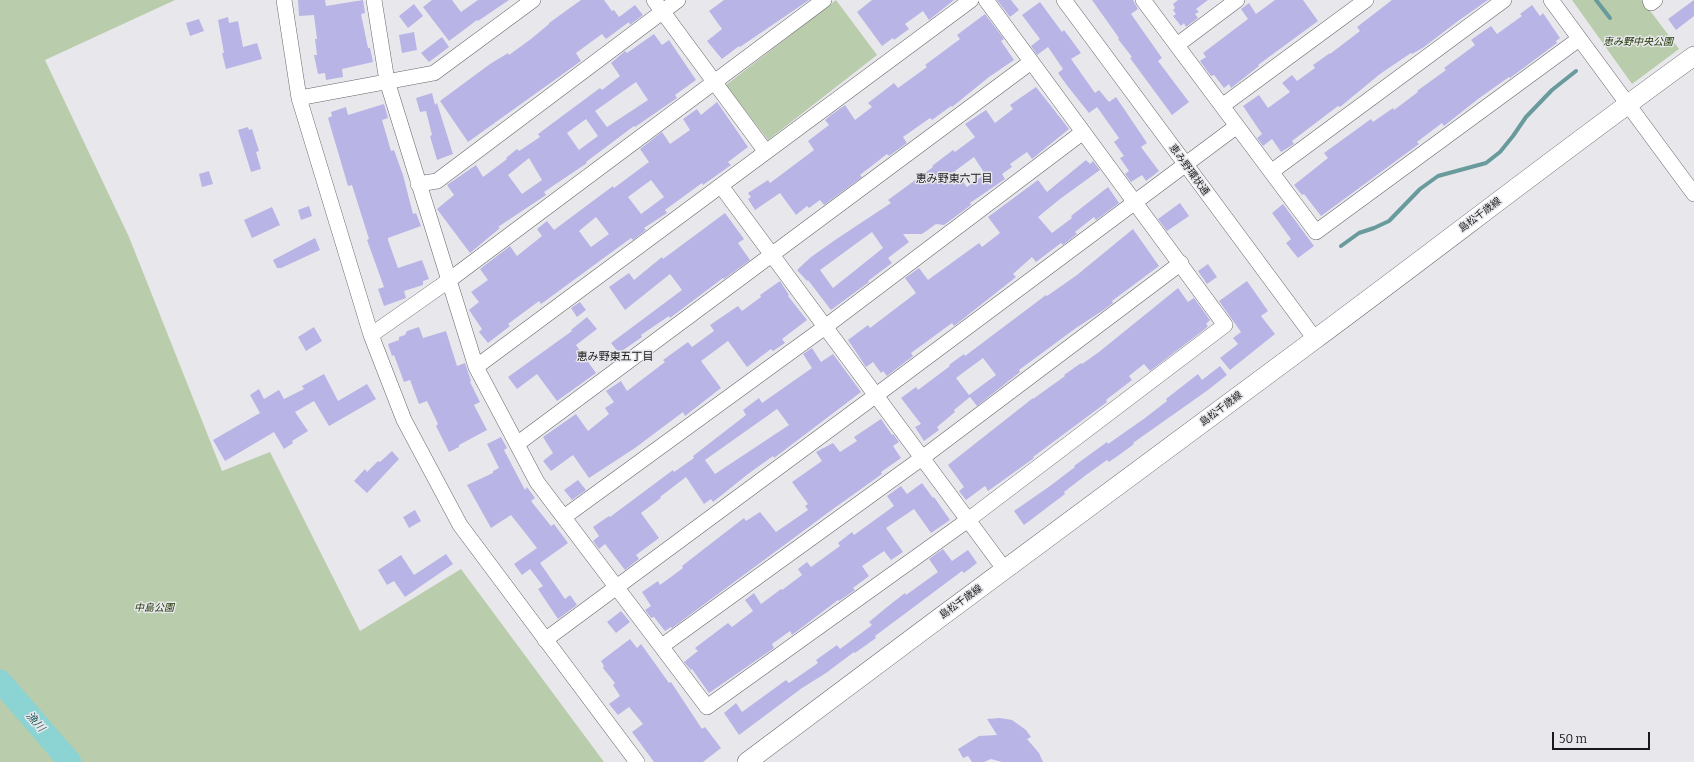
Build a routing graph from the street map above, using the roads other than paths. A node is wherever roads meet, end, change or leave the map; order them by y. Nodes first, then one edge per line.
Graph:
1 (284, 0) edge
2 (533, 0) edge
3 (678, 0) edge
4 (824, 0) edge
5 (971, 0) edge
6 (986, 0) edge
7 (1064, 0) edge
8 (1143, 0) edge
9 (1237, 0) edge
10 (1366, 0) edge
11 (1504, 0) edge
12 (1551, 0) edge
13 (1650, 0) edge
14 (1655, 0) edge
15 (376, 1) edge
16 (659, 6) edge
17 (1579, 39) junction
18 (1177, 45) junction
19 (1694, 56) edge
20 (1031, 62) junction
21 (387, 81) junction
22 (715, 82) junction
23 (299, 98) junction
24 (1627, 104) junction
25 (1222, 106) junction
26 (1237, 126) junction
27 (1083, 132) junction
28 (766, 152) junction
29 (1186, 165) junction
30 (1271, 172) junction
31 (418, 184) junction
32 (721, 186) junction
33 (1694, 194) edge
34 (1135, 202) junction
35 (772, 255) junction
36 (1180, 263) junction
37 (448, 280) junction
38 (825, 327) junction
39 (371, 335) junction
40 (1315, 339) junction
41 (476, 367) junction
42 (875, 396) junction
43 (517, 444) junction
44 (922, 458) junction
45 (564, 516) junction
46 (968, 520) junction
47 (1005, 570) junction
48 (616, 587) junction
49 (545, 640) junction
50 (662, 646) junction
51 (638, 762) edge
52 (747, 762) edge

1 - 23 street
2 - 21 street
3 - 16 street
4 - 22 street
5 - 28 street
6 - 20 street
7 - 29 street, 恵み野環状通
8 - 18 street
9 - 18 street
10 - 25 street
11 - 30 street
12 - 17 street
13 - 14 street
15 - 21 street
16 - 22 street
16 - 31 street
17 - 24 street
17 - 30 street
18 - 25 street
19 - 24 main road, 島松千歳線
20 - 27 street
20 - 35 street
21 - 23 street
21 - 31 street
22 - 28 street
22 - 37 street
23 - 39 street
24 - 33 street
24 - 40 main road, 島松千歳線
25 - 26 street
26 - 29 street
26 - 30 street
27 - 34 street
27 - 38 street
28 - 32 street
29 - 34 street
29 - 40 street, 恵み野環状通
31 - 37 street
32 - 35 street
32 - 41 street
34 - 36 street
34 - 42 street
35 - 38 street
35 - 43 street
36 - 44 street
36 - 46 street
37 - 39 street
37 - 41 street
38 - 42 street
38 - 45 street
39 - 49 street
40 - 47 main road, 島松千歳線
41 - 43 street
42 - 44 street
42 - 48 street
43 - 45 street
44 - 46 street
44 - 50 street
45 - 48 street
46 - 47 street
46 - 50 street
47 - 52 main road, 島松千歳線
48 - 49 street
48 - 50 street
49 - 51 street

